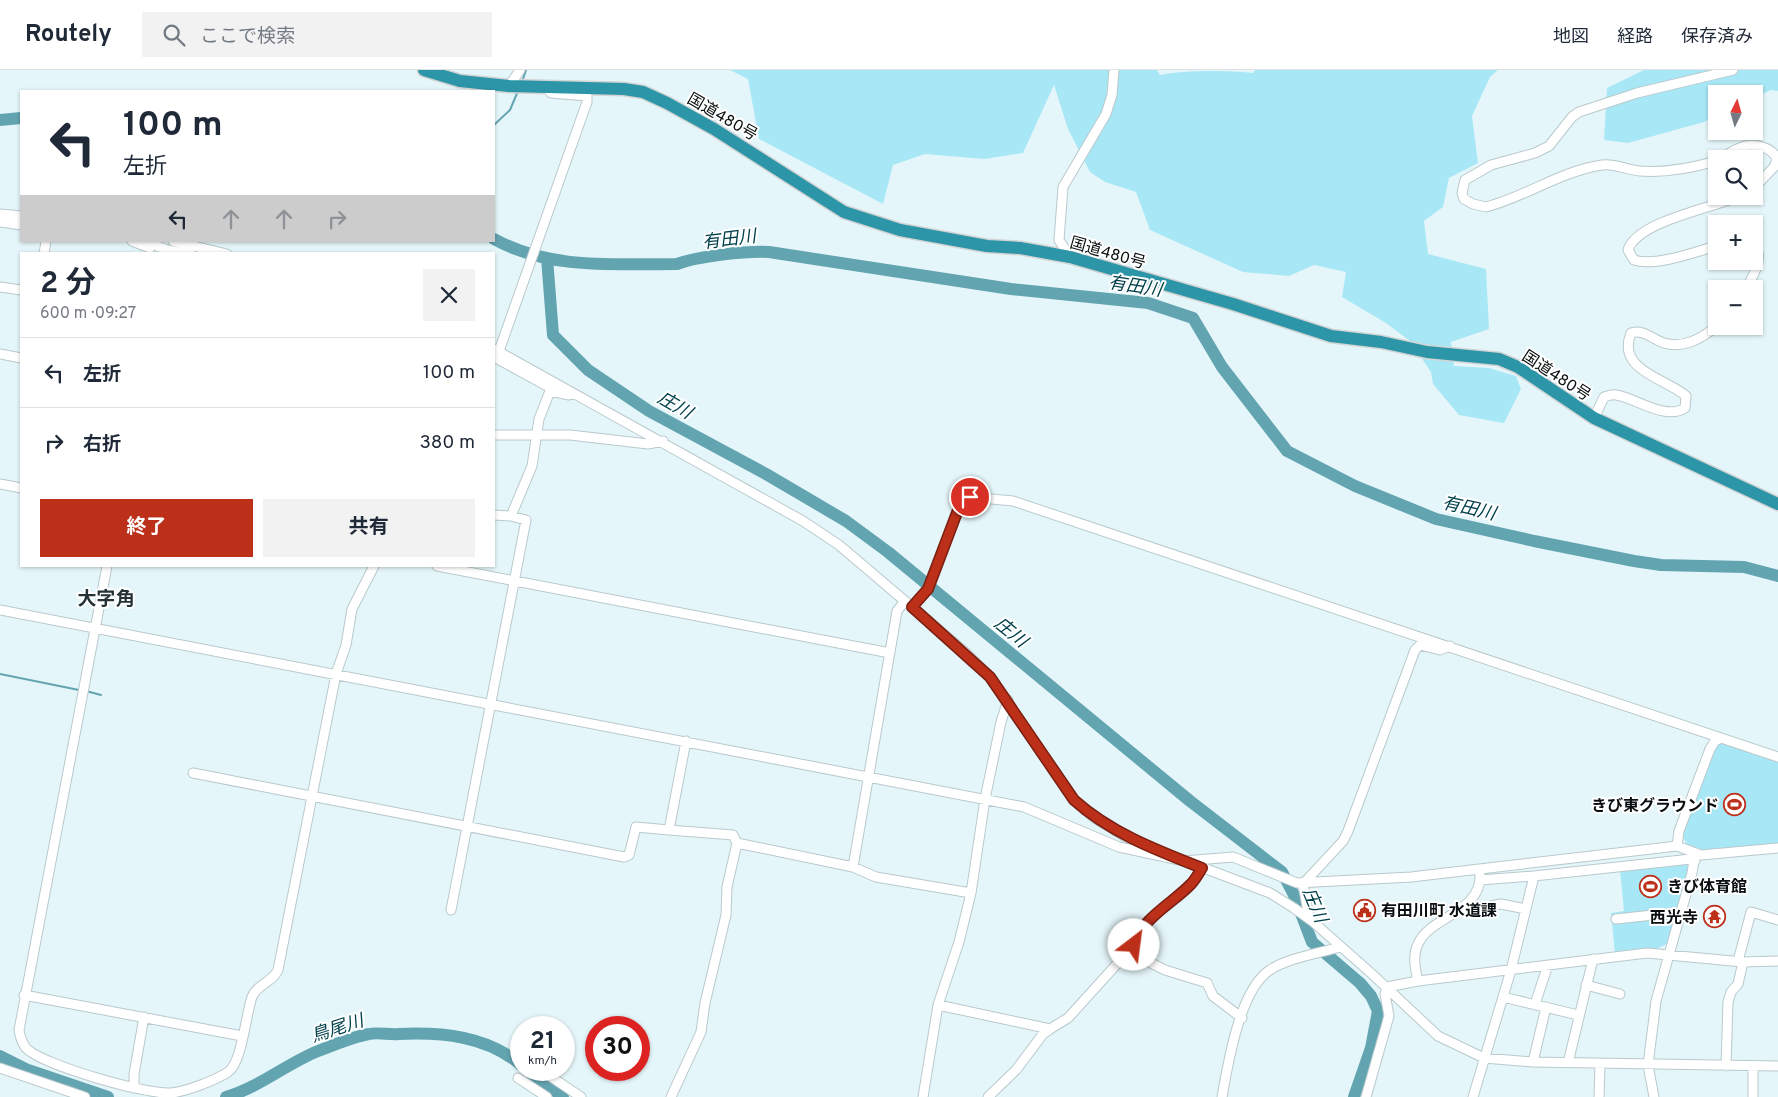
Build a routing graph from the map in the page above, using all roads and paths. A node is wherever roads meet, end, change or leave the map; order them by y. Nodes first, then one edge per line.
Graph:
1 (424, 70) edge
2 (520, 70) edge
3 (1114, 70) edge
4 (1733, 70) edge
5 (509, 86) junction
6 (546, 87) junction
7 (1736, 150) edge
8 (1708, 163) edge
9 (1763, 179) edge
10 (1712, 205) edge
11 (0, 214) edge
12 (20, 216) edge
13 (0, 222) edge
14 (20, 225) edge
15 (135, 242) edge
16 (148, 242) edge
17 (175, 242) edge
18 (1708, 248) edge
19 (162, 252) edge
20 (163, 252) edge
21 (195, 252) edge
22 (1070, 257) junction
23 (0, 287) edge
24 (20, 290) edge
25 (1708, 332) edge
26 (497, 351) edge
27 (0, 354) edge
28 (20, 358) edge
29 (550, 391) junction
30 (574, 393) junction
31 (1594, 418) junction
32 (538, 434) junction
33 (495, 435) edge
34 (662, 441) junction
35 (0, 484) edge
36 (20, 488) edge
37 (1778, 504) edge
38 (495, 514) edge
39 (511, 516) junction
40 (107, 567) edge
41 (373, 567) edge
42 (442, 567) edge
43 (514, 582) junction
44 (908, 604) junction
45 (0, 610) edge
46 (95, 629) junction
47 (1450, 646) junction
48 (890, 652) junction
49 (336, 674) junction
50 (1008, 700) junction
51 (490, 704) junction
52 (1721, 738) junction
53 (686, 741) junction
54 (1778, 757) edge
55 (193, 773) dead end
56 (868, 777) junction
57 (312, 796) junction
58 (985, 799) junction
59 (467, 825) junction
60 (669, 830) junction
61 (1115, 830) junction
62 (737, 842) junction
63 (1107, 844) junction
64 (1677, 846) junction
65 (1662, 848) junction
66 (1778, 848) edge
67 (1695, 857) junction
68 (1184, 861) junction
69 (1663, 863) junction
70 (853, 867) junction
71 (1202, 868) junction
72 (1480, 870) junction
73 (1534, 876) junction
74 (1480, 880) junction
75 (1303, 884) junction
76 (971, 893) junction
77 (1467, 904) junction
78 (1526, 909) junction
79 (450, 910) dead end
80 (1680, 912) junction
81 (1309, 918) junction
82 (1616, 919) dead end
83 (1778, 920) edge
84 (1340, 947) junction
85 (1134, 950) junction
86 (1668, 954) junction
87 (1593, 959) junction
88 (1740, 961) junction
89 (1778, 961) edge
90 (1548, 965) junction
91 (1510, 970) junction
92 (1418, 981) junction
93 (1586, 985) junction
94 (1387, 987) junction
95 (1620, 994) dead end
96 (24, 995) junction
97 (1503, 996) junction
98 (1535, 1004) junction
99 (938, 1005) junction
100 (1546, 1007) junction
101 (1578, 1015) junction
102 (144, 1017) junction
103 (1242, 1018) junction
104 (1050, 1029) junction
105 (242, 1036) junction
106 (1484, 1058) junction
107 (1533, 1062) junction
108 (1568, 1063) junction
109 (1600, 1064) junction
110 (1648, 1065) junction
111 (1726, 1066) junction
112 (1753, 1066) junction
113 (1778, 1066) edge
114 (0, 1068) edge
115 (523, 1081) edge
116 (557, 1081) edge
117 (134, 1088) junction
118 (151, 1095) edge
119 (85, 1097) edge
120 (547, 1097) edge
121 (581, 1097) edge
122 (671, 1097) edge
123 (922, 1097) edge
124 (988, 1097) edge
125 (1222, 1097) edge
126 (1366, 1097) edge
127 (1473, 1097) edge
128 (1599, 1097) edge
129 (1654, 1097) edge
130 (1753, 1097) edge

1 - 5 highway, 国道480号
2 - 5 street
3 - 22 street
4 - 8 street
5 - 6 highway, 国道480号
6 - 22 highway, 国道480号
6 - 26 street
7 - 9 street
10 - 18 street
11 - 12 street
13 - 14 street
15 - 19 street
16 - 20 street
17 - 21 street
22 - 31 highway, 国道480号
23 - 24 street
25 - 31 street
26 - 29 street
26 - 30 street
27 - 28 street
29 - 30 street
29 - 32 street
30 - 34 street
31 - 37 highway, 国道480号
32 - 33 street
32 - 34 street
32 - 39 street
34 - 44 street
35 - 36 street
38 - 39 street
39 - 43 street
40 - 46 street
41 - 49 street
42 - 43 street
43 - 48 street
43 - 51 street
44 - 47 street
44 - 48 street
44 - 50 street
45 - 46 street
46 - 49 street
46 - 96 street
47 - 52 street
47 - 75 street
48 - 56 street
49 - 51 street
49 - 57 street
50 - 58 street
50 - 61 street
51 - 53 street
51 - 59 street
52 - 54 street
52 - 64 street
53 - 56 street
53 - 60 street
55 - 57 street
56 - 58 street
56 - 70 street
57 - 59 street
57 - 105 street
58 - 63 street
58 - 76 street
59 - 60 street
59 - 79 street
60 - 62 street
61 - 63 street
61 - 68 street
62 - 70 street
62 - 122 street
63 - 68 street
64 - 65 street
64 - 67 street
65 - 69 street
65 - 72 street
66 - 67 street
67 - 69 street
67 - 80 street
68 - 71 street
68 - 75 street
69 - 73 street
70 - 76 street
71 - 81 street
71 - 85 street
72 - 74 street
72 - 75 street
73 - 74 street
73 - 78 street
74 - 77 street
75 - 81 street
76 - 99 street
77 - 78 street
77 - 92 street
78 - 91 street
80 - 82 street
80 - 86 street
81 - 84 street
83 - 88 street
84 - 94 street
84 - 103 street
85 - 103 street
85 - 104 street
86 - 87 street
86 - 88 street
86 - 110 street
87 - 90 street
87 - 93 street
88 - 89 street
88 - 111 street
90 - 91 street
90 - 98 street
91 - 92 street
91 - 97 street
92 - 94 street
93 - 95 street
93 - 101 street
94 - 106 street
94 - 126 street
96 - 102 street
96 - 117 street
97 - 98 street
97 - 106 street
98 - 100 street
99 - 104 street
99 - 123 street
100 - 101 street
100 - 107 street
101 - 108 street
102 - 105 street
102 - 117 street
103 - 125 street
104 - 124 street
105 - 118 street
106 - 107 street
106 - 127 street
107 - 108 street
108 - 109 street
109 - 110 street
109 - 128 street
110 - 111 street
110 - 129 street
111 - 112 street
112 - 113 street
112 - 130 street
114 - 119 street
115 - 120 street
116 - 121 street
117 - 118 street

